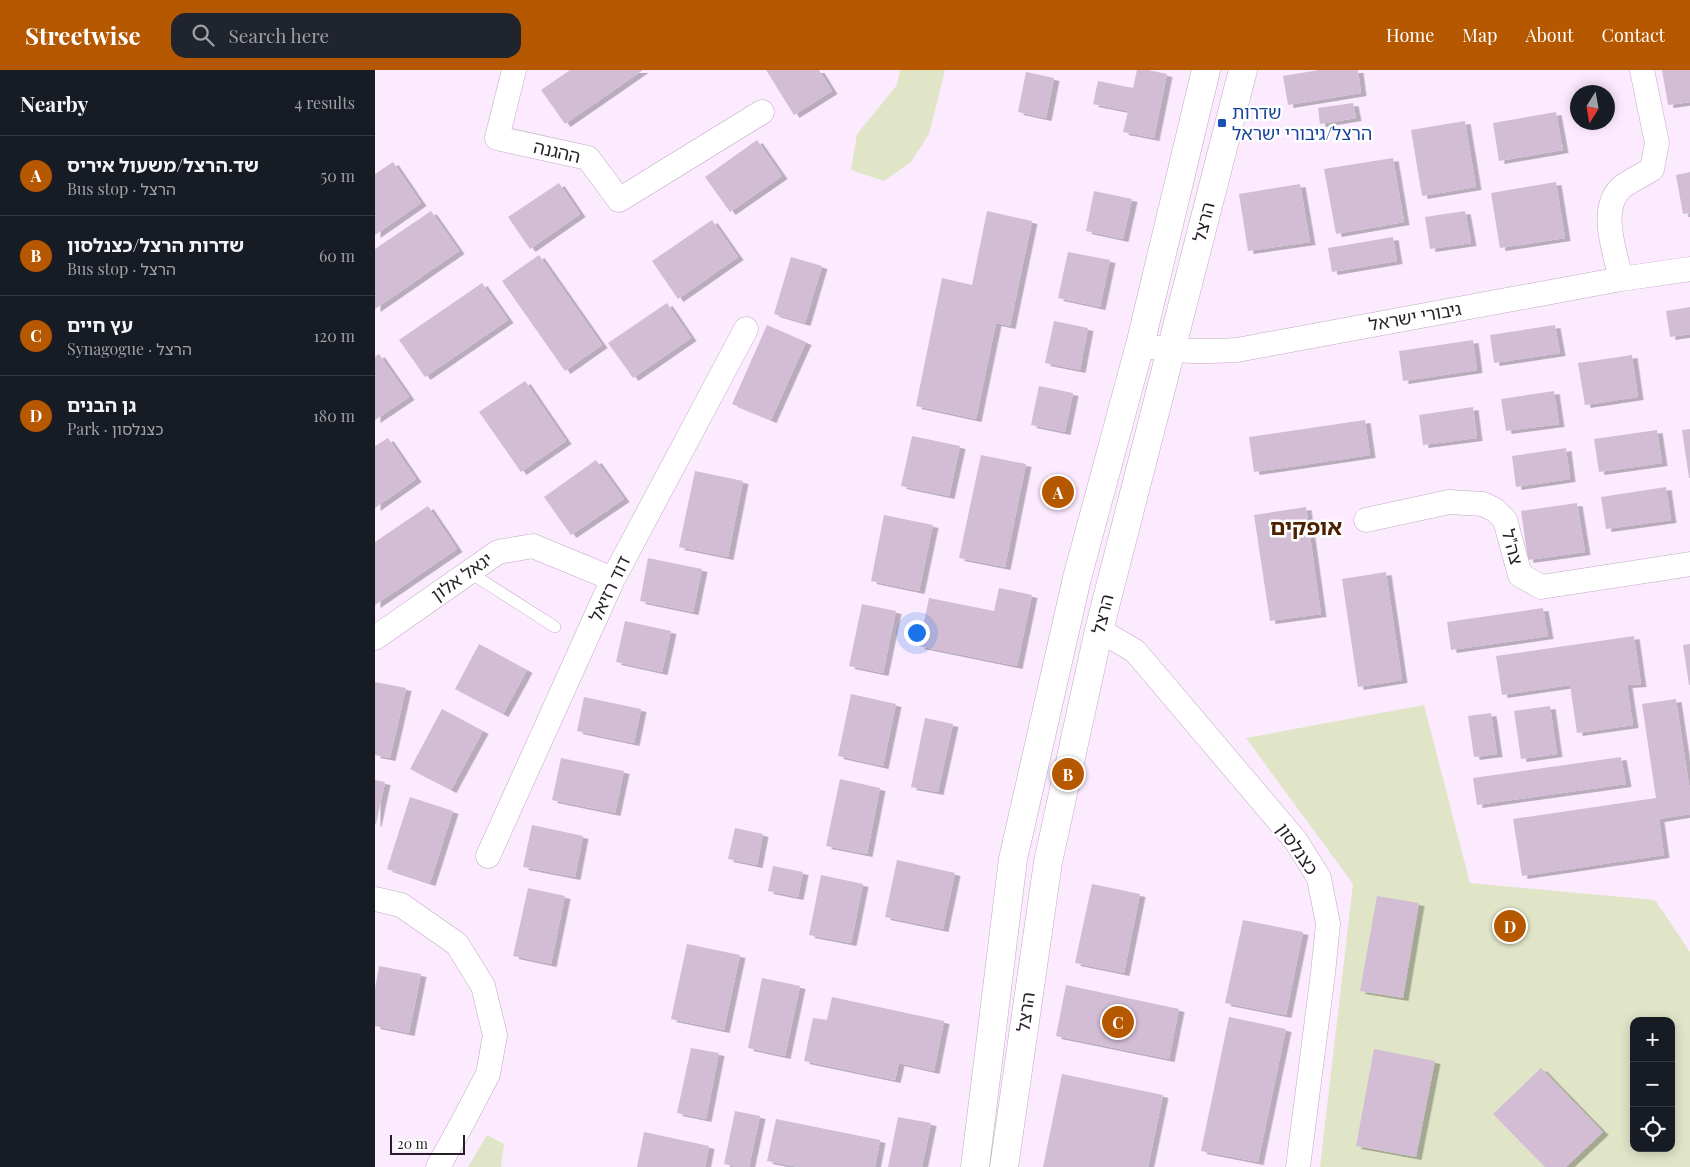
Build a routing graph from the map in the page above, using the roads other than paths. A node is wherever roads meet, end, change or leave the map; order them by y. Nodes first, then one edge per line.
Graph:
1 (514, 70) edge
2 (1206, 70) edge
3 (1243, 70) edge
4 (1642, 70) edge
5 (762, 112) dead end
6 (1690, 269) edge
7 (1621, 280) junction
8 (746, 330) dead end
9 (1140, 345) junction
10 (1171, 351) junction
11 (1366, 520) dead end
12 (1690, 564) edge
13 (469, 572) junction
14 (613, 579) junction
15 (555, 627) dead end
16 (1099, 630) junction
17 (375, 638) edge
18 (488, 856) dead end
19 (375, 898) edge
20 (437, 1167) edge
21 (975, 1167) edge
22 (1004, 1167) edge
23 (1298, 1167) edge

1 - 5 street, ההגנה
2 - 9 main road, הרצל
3 - 10 main road, הרצל
4 - 7 street
6 - 7 street, גיבורי ישראל
7 - 10 street, גיבורי ישראל
8 - 14 street, דוד רזיאל
9 - 10 street, גיבורי ישראל
9 - 21 main road, הרצל
10 - 16 main road, הרצל
11 - 12 street, צה"ל
13 - 14 street, יגאל אלון
13 - 15 lane
13 - 17 street, יגאל אלון
14 - 18 street, דוד רזיאל
16 - 22 main road, הרצל
16 - 23 street, כצנלסון
19 - 20 street

